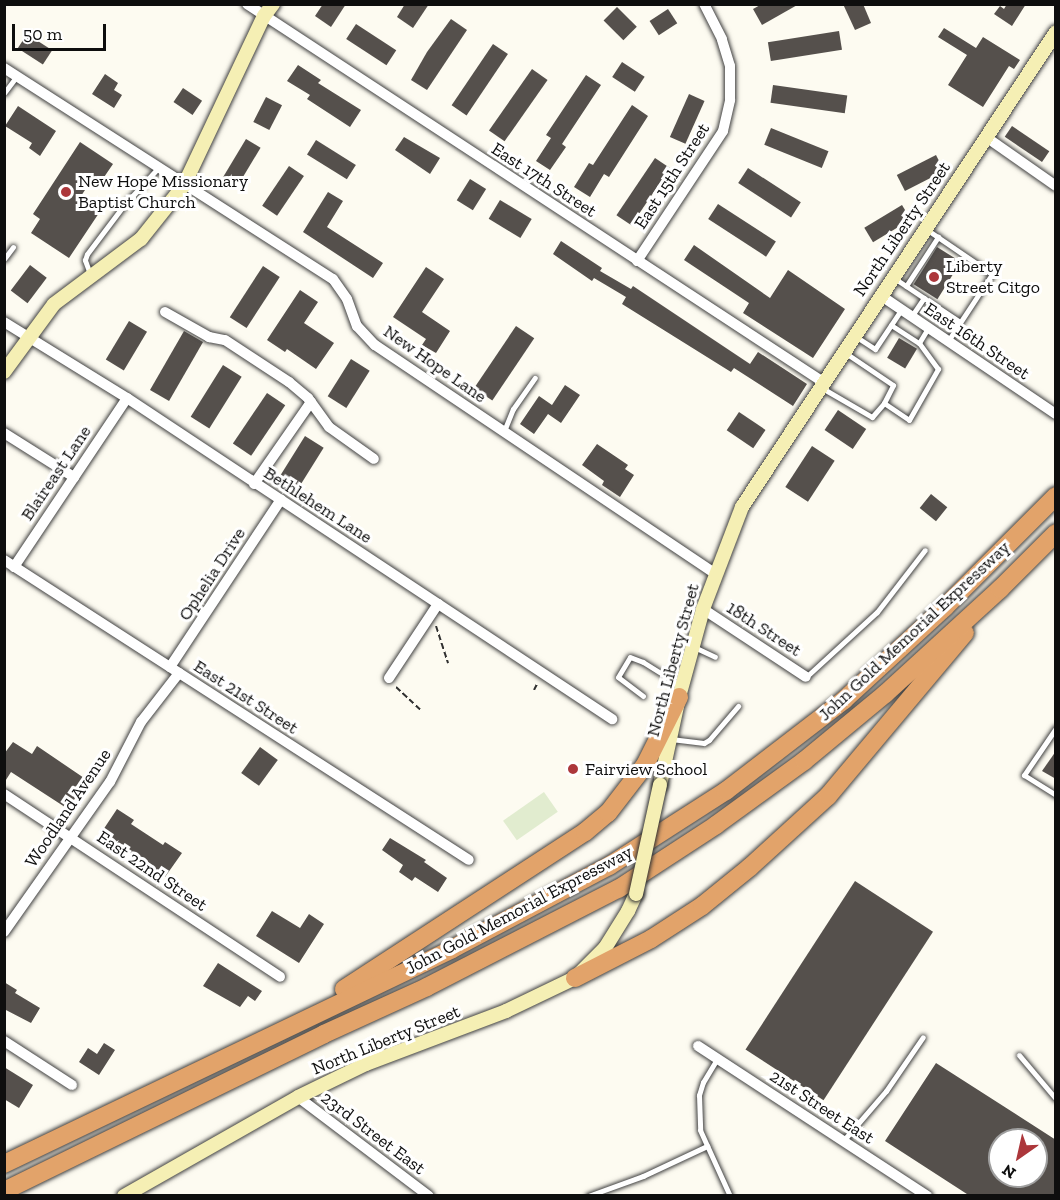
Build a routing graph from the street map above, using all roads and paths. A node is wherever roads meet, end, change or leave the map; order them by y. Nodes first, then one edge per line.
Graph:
1 (247, 4) edge
2 (273, 4) edge
3 (704, 4) edge
4 (264, 16) junction
5 (1056, 32) edge
6 (4, 68) edge
7 (16, 76) junction
8 (4, 93) edge
9 (986, 137) junction
10 (158, 168) junction
11 (184, 185) junction
12 (1056, 186) edge
13 (925, 228) junction
14 (938, 237) junction
15 (13, 247) dead end
16 (961, 253) junction
17 (4, 259) edge
18 (957, 259) dead end
19 (637, 261) junction
20 (892, 277) junction
21 (91, 278) junction
22 (906, 286) junction
23 (880, 295) junction
24 (928, 299) junction
25 (901, 309) junction
26 (165, 312) dead end
27 (911, 316) junction
28 (4, 322) edge
29 (960, 322) junction
30 (891, 325) junction
31 (928, 328) junction
32 (854, 335) junction
33 (28, 337) junction
34 (948, 341) junction
35 (919, 344) junction
36 (843, 351) junction
37 (4, 372) edge
38 (535, 378) dead end
39 (821, 385) junction
40 (127, 398) junction
41 (311, 402) junction
42 (884, 403) junction
43 (1056, 414) edge
44 (504, 431) junction
45 (4, 433) edge
46 (375, 459) dead end
47 (74, 477) junction
48 (254, 484) junction
49 (1056, 496) edge
50 (281, 499) junction
51 (1056, 533) edge
52 (925, 550) dead end
53 (9, 563) edge
54 (716, 574) junction
55 (999, 589) junction
56 (438, 604) junction
57 (703, 609) junction
58 (430, 616) junction
59 (693, 646) junction
60 (715, 657) dead end
61 (448, 663) dead end
62 (175, 670) junction
63 (806, 677) joint
64 (389, 678) joint
65 (539, 682) dead end
66 (534, 690) dead end
67 (680, 691) junction
68 (643, 696) dead end
69 (738, 706) dead end
70 (420, 709) dead end
71 (612, 719) dead end
72 (1056, 728) edge
73 (669, 739) junction
74 (4, 794) edge
75 (1056, 795) edge
76 (70, 836) junction
77 (469, 860) dead end
78 (4, 932) edge
79 (280, 977) dead end
80 (575, 978) junction
81 (283, 1029) junction
82 (923, 1037) dead end
83 (4, 1041) edge
84 (698, 1046) dead end
85 (1019, 1055) dead end
86 (717, 1059) junction
87 (72, 1085) dead end
88 (298, 1097) junction
89 (1056, 1099) edge
90 (843, 1140) junction
91 (707, 1146) junction
92 (4, 1164) edge
93 (4, 1191) edge
94 (124, 1196) edge
95 (429, 1196) edge
96 (588, 1196) edge
97 (730, 1196) edge
98 (927, 1196) edge

1 - 4 street, East 17th Street
2 - 4 main road
3 - 19 street, East 15th Street
4 - 11 main road
4 - 19 street, East 17th Street
5 - 9 main road, North Liberty Street
6 - 7 street, New Hope Lane
7 - 8 lane
7 - 10 street, New Hope Lane
9 - 12 street
9 - 13 main road, North Liberty Street
10 - 11 street, New Hope Lane
10 - 21 lane
11 - 21 main road
11 - 44 street, New Hope Lane
13 - 14 lane
13 - 20 main road, North Liberty Street
14 - 16 lane
14 - 22 lane
15 - 17 lane
16 - 18 lane
16 - 29 lane
19 - 39 street, East 17th Street
20 - 22 lane
20 - 23 main road, North Liberty Street
21 - 33 main road
22 - 24 lane
23 - 25 street, East 16th Street
23 - 32 main road, North Liberty Street
24 - 27 lane
24 - 29 lane
25 - 27 street, East 16th Street
25 - 30 lane
26 - 41 street
27 - 31 street, East 16th Street
28 - 33 street, Bethlehem Lane
29 - 34 lane
30 - 32 lane
30 - 35 lane
31 - 34 street, East 16th Street
31 - 35 lane
32 - 36 main road, North Liberty Street
33 - 37 main road
33 - 40 street, Bethlehem Lane
34 - 43 street, East 16th Street
35 - 42 lane
36 - 39 main road, North Liberty Street
36 - 42 lane
38 - 44 lane
39 - 42 lane
39 - 54 main road, North Liberty Street
40 - 47 street, Blaireast Lane
40 - 48 street, Bethlehem Lane
41 - 46 street
41 - 48 street
44 - 54 street, New Hope Lane
45 - 47 street
47 - 53 street, Blaireast Lane
48 - 50 street, Bethlehem Lane
49 - 81 highway, John Gold Memorial Expressway
50 - 56 street, Bethlehem Lane
50 - 62 street, Ophelia Drive
51 - 55 highway, John Gold Memorial Expressway
52 - 63 lane
53 - 62 street, East 21st Street
54 - 57 main road, North Liberty Street
55 - 80 highway
55 - 93 highway, John Gold Memorial Expressway
56 - 58 street
56 - 71 street, Bethlehem Lane
57 - 59 main road, North Liberty Street
57 - 63 street, 18th Street
58 - 61 path
58 - 64 street
59 - 60 lane
59 - 67 main road, North Liberty Street
62 - 76 street, Woodland Avenue
62 - 77 street, East 21st Street
64 - 70 path
65 - 66 path
67 - 68 lane
67 - 73 main road, North Liberty Street
67 - 81 highway
69 - 73 lane
72 - 75 lane
73 - 80 main road, North Liberty Street, bridge
74 - 76 street, East 22nd Street
76 - 78 street, Woodland Avenue
76 - 79 street, East 22nd Street
80 - 88 main road, North Liberty Street
81 - 92 highway, John Gold Memorial Expressway
82 - 90 lane
83 - 87 street
84 - 86 street, 21st Street East
85 - 89 lane
86 - 90 street, 21st Street East
86 - 91 lane
88 - 94 main road, North Liberty Street
88 - 95 street, 23rd Street East
90 - 98 street, 21st Street East
91 - 96 lane
91 - 97 lane

